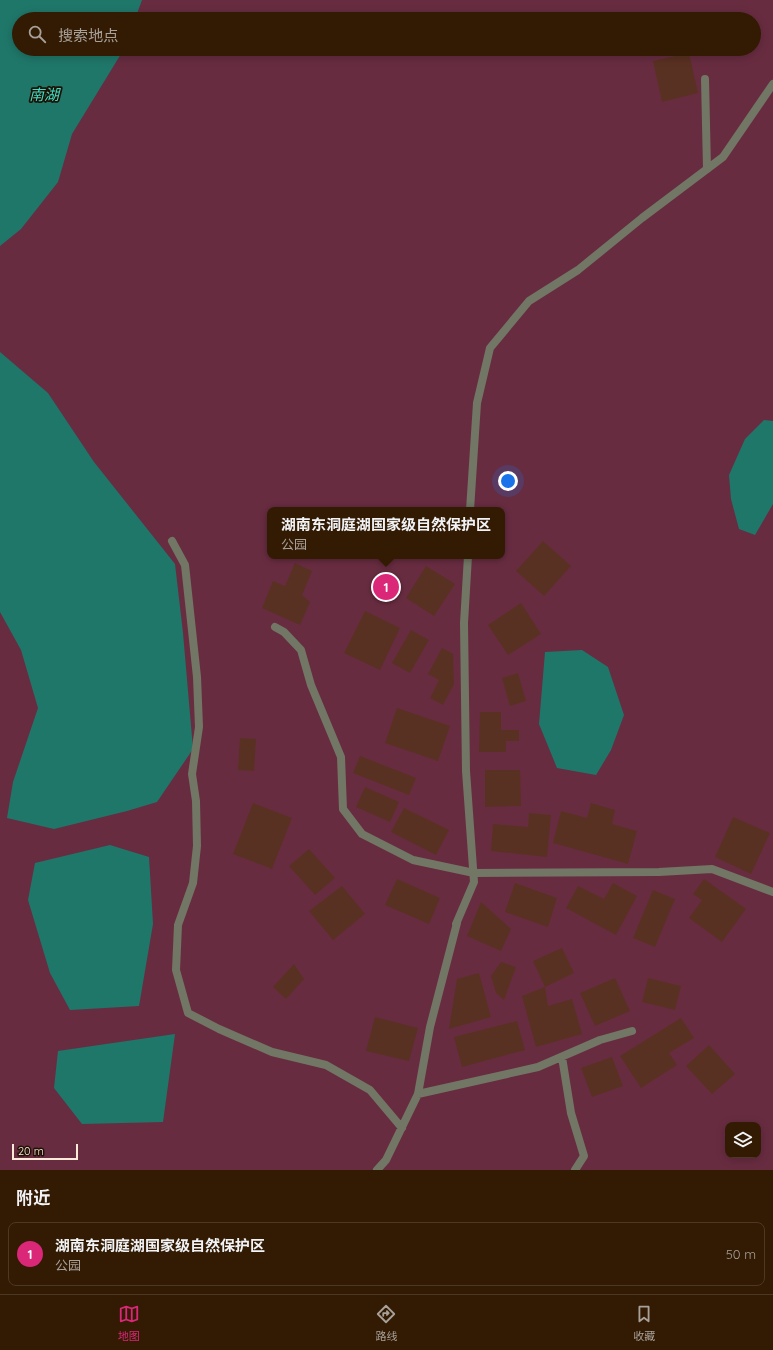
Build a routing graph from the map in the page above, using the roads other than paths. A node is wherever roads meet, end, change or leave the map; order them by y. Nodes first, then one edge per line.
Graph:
1 (705, 79) dead end
2 (773, 84) edge
3 (707, 169) junction
4 (470, 507) edge
5 (172, 542) dead end
6 (468, 559) edge
7 (275, 627) dead end
8 (474, 873) junction
9 (773, 892) edge
10 (632, 1032) dead end
11 (562, 1057) junction
12 (418, 1094) junction
13 (402, 1128) junction
14 (378, 1170) edge
15 (575, 1170) edge

1 - 3 street
2 - 3 street
3 - 4 street
5 - 13 street
6 - 8 street
7 - 8 street
8 - 9 street
8 - 12 street
10 - 11 street
11 - 12 street
11 - 15 street
12 - 13 street
13 - 14 street

